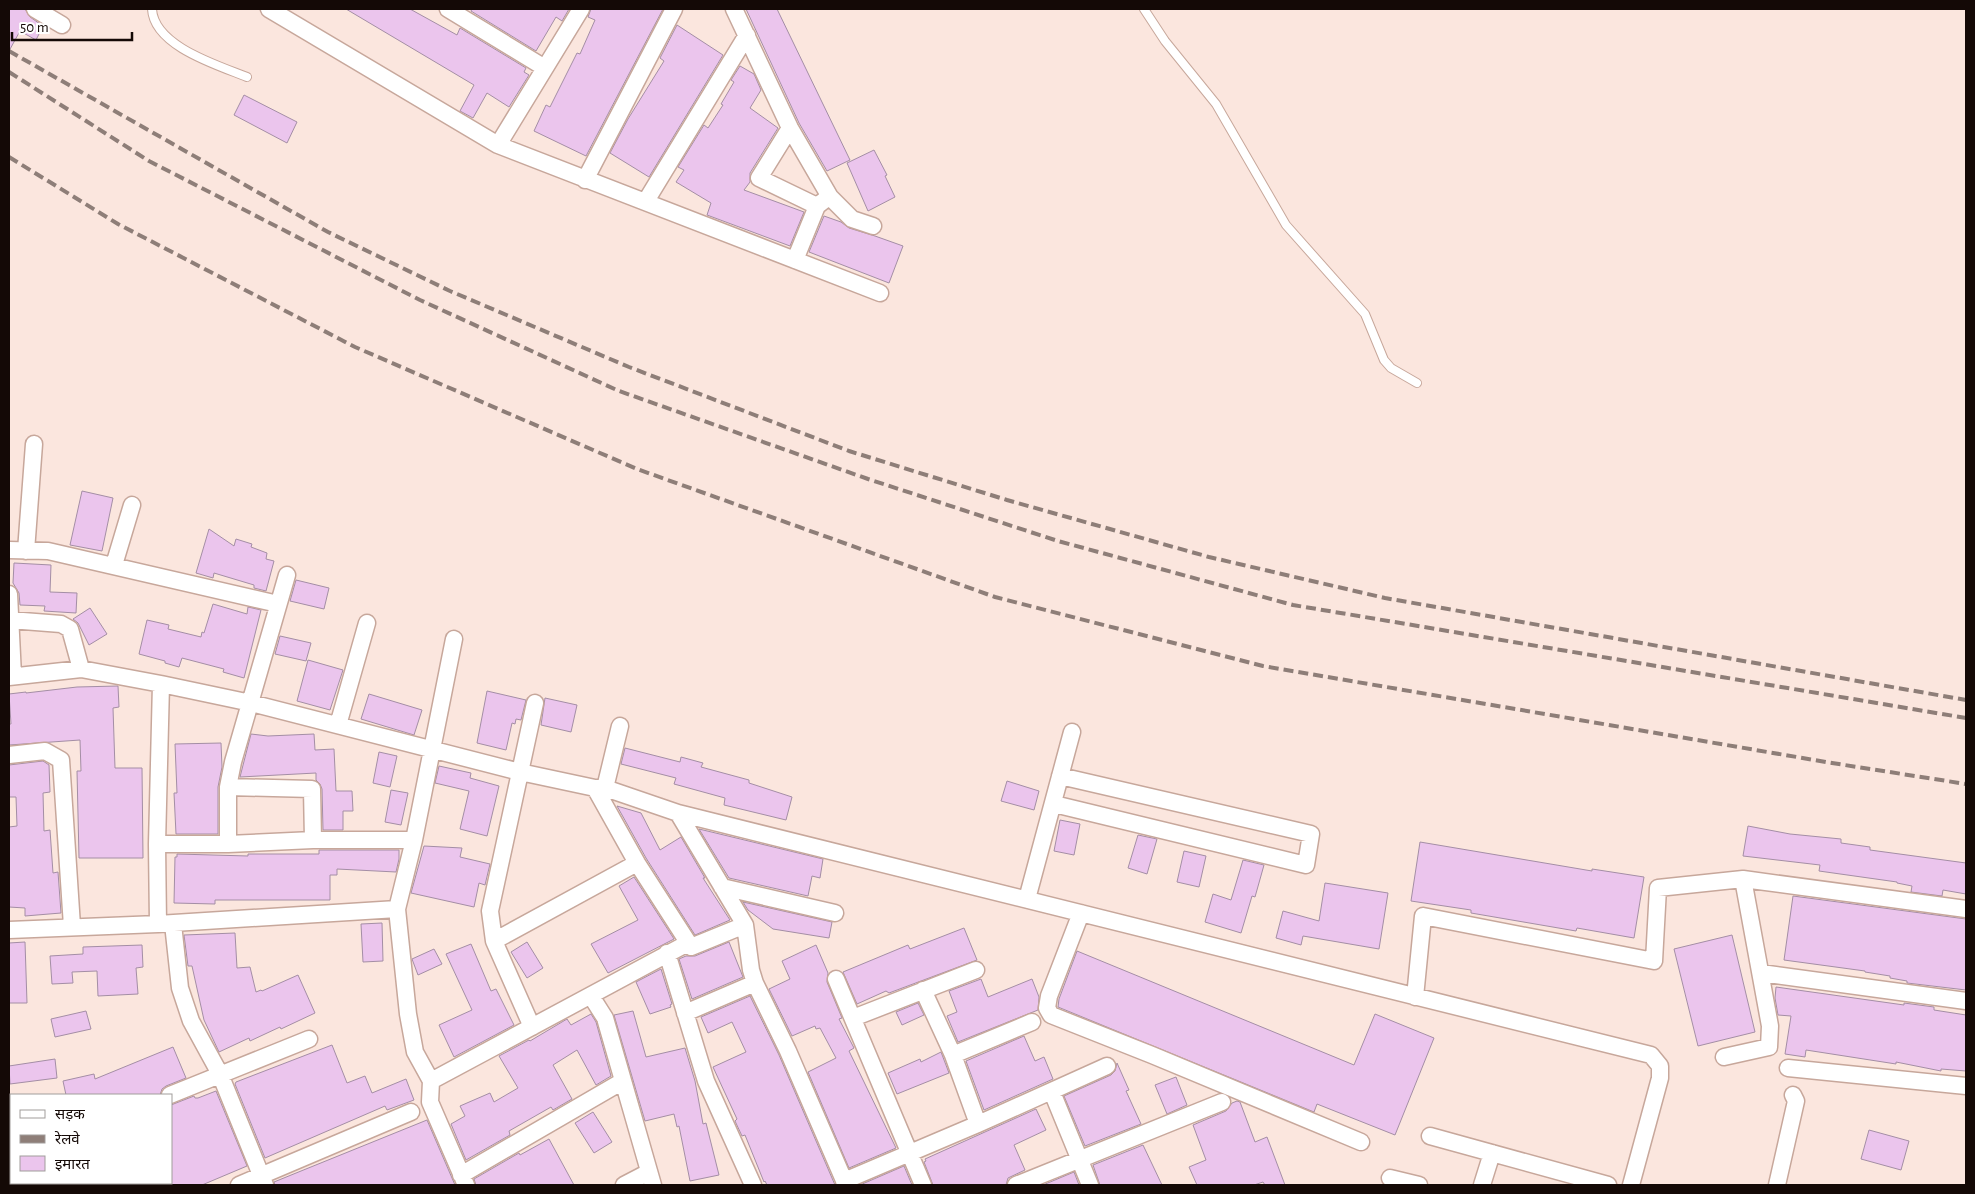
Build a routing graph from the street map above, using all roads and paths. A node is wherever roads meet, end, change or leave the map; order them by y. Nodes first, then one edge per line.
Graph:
1 (35, 9) edge
2 (152, 9) edge
3 (269, 9) edge
4 (448, 9) edge
5 (581, 9) edge
6 (674, 9) edge
7 (734, 9) edge
8 (1144, 9) edge
9 (62, 25) dead end
10 (747, 34) junction
11 (545, 68) junction
12 (247, 77) dead end
13 (790, 128) junction
14 (498, 145) junction
15 (585, 180) junction
16 (823, 201) junction
17 (646, 202) junction
18 (873, 226) dead end
19 (796, 260) junction
20 (880, 293) dead end
21 (1417, 383) dead end
22 (34, 444) dead end
23 (132, 505) dead end
24 (9, 550) edge
25 (26, 551) junction
26 (114, 565) junction
27 (287, 574) dead end
28 (9, 594) edge
29 (278, 604) junction
30 (10, 620) junction
31 (367, 623) dead end
32 (454, 640) dead end
33 (81, 669) junction
34 (11, 676) edge
35 (161, 684) junction
36 (251, 703) junction
37 (535, 703) dead end
38 (338, 725) junction
39 (620, 726) dead end
40 (1072, 732) dead end
41 (433, 749) junction
42 (9, 755) edge
43 (520, 772) junction
44 (1060, 776) junction
45 (228, 787) junction
46 (600, 788) junction
47 (1054, 804) junction
48 (678, 814) junction
49 (313, 840) junction
50 (414, 840) junction
51 (157, 844) junction
52 (228, 844) junction
53 (637, 863) junction
54 (1743, 879) junction
55 (722, 887) junction
56 (1027, 899) junction
57 (397, 909) junction
58 (1966, 909) edge
59 (835, 913) dead end
60 (1081, 913) junction
61 (165, 924) junction
62 (745, 925) junction
63 (72, 926) junction
64 (9, 930) edge
65 (494, 941) junction
66 (688, 943) junction
67 (668, 953) junction
68 (976, 970) dead end
69 (1761, 973) junction
70 (836, 979) dead end
71 (756, 983) junction
72 (923, 990) junction
73 (591, 996) junction
74 (1415, 997) junction
75 (1966, 1001) edge
76 (685, 1013) junction
77 (853, 1018) junction
78 (1032, 1022) dead end
79 (532, 1027) junction
80 (309, 1039) dead end
81 (953, 1055) junction
82 (1724, 1057) dead end
83 (1107, 1066) dead end
84 (1788, 1068) dead end
85 (220, 1074) junction
86 (431, 1081) junction
87 (623, 1081) junction
88 (1966, 1086) edge
89 (1052, 1092) junction
90 (172, 1094) edge
91 (1793, 1095) dead end
92 (1222, 1102) dead end
93 (411, 1112) dead end
94 (978, 1124) junction
95 (1430, 1136) dead end
96 (1361, 1142) dead end
97 (909, 1153) junction
98 (1492, 1154) junction
99 (1079, 1160) junction
100 (651, 1178) edge
101 (1390, 1178) dead end
102 (263, 1180) edge
103 (464, 1180) edge
104 (845, 1183) edge
105 (239, 1185) edge
106 (624, 1185) edge
107 (753, 1185) edge
108 (923, 1185) edge
109 (1016, 1185) edge
110 (1090, 1185) edge
111 (1419, 1185) edge
112 (1482, 1185) edge
113 (1608, 1185) edge
114 (1632, 1185) edge
115 (1777, 1185) edge

1 - 9 street
2 - 12 lane
3 - 14 street
4 - 11 street
5 - 11 street
6 - 15 street
7 - 10 street
8 - 21 lane
10 - 13 street
10 - 17 street
11 - 14 street
13 - 16 street
13 - 16 street
14 - 15 street
15 - 17 street
16 - 18 street
16 - 19 street
17 - 19 street
19 - 20 street
22 - 25 street
23 - 26 street
24 - 25 street
25 - 26 street
26 - 29 street
27 - 29 street
28 - 30 street
29 - 36 street
30 - 33 street
30 - 34 street
31 - 38 street
32 - 41 street
33 - 34 street
33 - 35 street
35 - 36 street
35 - 51 street
36 - 38 street
36 - 45 street
37 - 43 street
38 - 41 street
39 - 46 street
40 - 44 street
41 - 43 street
41 - 50 street
42 - 63 street
43 - 46 street
43 - 65 street
44 - 47 street
44 - 47 street
45 - 49 street
45 - 52 street
46 - 48 street
46 - 53 street
47 - 56 street
48 - 55 street
48 - 56 street
49 - 50 street
49 - 52 street
50 - 57 street
51 - 52 street
51 - 61 street
53 - 65 street
53 - 66 street
54 - 58 street
54 - 69 street
54 - 74 street
55 - 59 street
55 - 62 street
56 - 60 street
57 - 61 street
57 - 86 street
60 - 74 street
60 - 96 street
61 - 63 street
61 - 85 street
62 - 66 street
62 - 71 street
63 - 64 street
65 - 79 street
66 - 67 street
67 - 73 street
67 - 76 street
68 - 72 street
69 - 75 street
69 - 82 street
70 - 77 street
71 - 76 street
71 - 104 street
72 - 77 street
72 - 81 street
73 - 79 street
73 - 87 street
74 - 114 street
76 - 107 street
77 - 97 street
78 - 81 street
79 - 86 street
80 - 85 street
81 - 94 street
83 - 89 street
84 - 88 street
85 - 90 street
85 - 102 street
86 - 103 street
87 - 100 street
87 - 103 street
89 - 94 street
89 - 99 street
91 - 115 street
92 - 99 street
93 - 102 street
94 - 97 street
95 - 98 street
97 - 104 street
97 - 108 street
98 - 112 street
98 - 113 street
99 - 109 street
99 - 110 street
100 - 106 street
101 - 111 street
102 - 105 street

